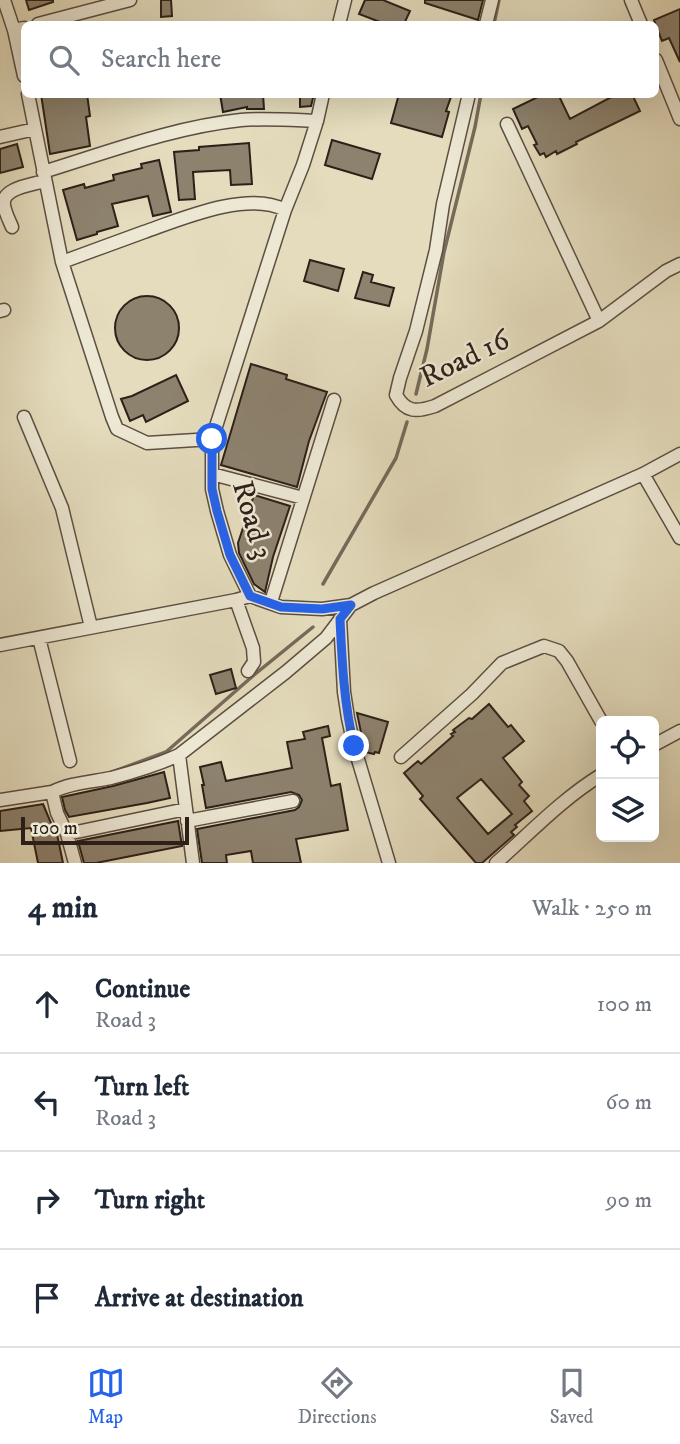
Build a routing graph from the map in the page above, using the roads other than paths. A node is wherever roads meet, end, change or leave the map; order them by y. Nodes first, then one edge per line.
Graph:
1 (4, 0) edge
2 (130, 0) edge
3 (345, 0) edge
4 (492, 0) edge
5 (631, 0) edge
6 (50, 21) edge
7 (340, 21) edge
8 (487, 21) edge
9 (640, 21) edge
10 (20, 29) edge
11 (659, 67) edge
12 (29, 98) edge
13 (322, 98) edge
14 (468, 98) edge
15 (678, 111) edge
16 (317, 121) junction
17 (507, 124) dead end
18 (34, 130) junction
19 (0, 137) edge
20 (44, 177) junction
21 (285, 210) junction
22 (12, 227) dead end
23 (62, 262) junction
24 (680, 264) edge
25 (599, 321) junction
26 (334, 400) dead end
27 (24, 417) dead end
28 (212, 439) junction
29 (680, 454) edge
30 (212, 474) junction
31 (643, 474) junction
32 (303, 498) junction
33 (680, 538) edge
34 (250, 596) junction
35 (236, 600) junction
36 (271, 603) junction
37 (351, 605) junction
38 (340, 619) junction
39 (91, 627) junction
40 (39, 638) junction
41 (0, 645) edge
42 (248, 671) dead end
43 (598, 716) edge
44 (680, 732) edge
45 (659, 743) edge
46 (179, 755) junction
47 (401, 757) dead end
48 (70, 761) dead end
49 (596, 778) edge
50 (52, 792) junction
51 (0, 800) edge
52 (293, 801) dead end
53 (186, 815) junction
54 (67, 834) junction
55 (193, 862) edge
56 (75, 863) edge
57 (178, 863) edge
58 (389, 863) edge
59 (496, 863) edge

1 - 10 street
2 - 6 street
3 - 7 street
4 - 8 street
5 - 9 street
11 - 15 street
12 - 18 street
13 - 16 street, Road 3
14 - 25 street, Road 16
16 - 20 street
16 - 21 street, Road 3
17 - 25 street
18 - 19 street
18 - 20 street
20 - 22 street
20 - 23 street
21 - 23 street
21 - 28 street, Road 3
23 - 28 street
24 - 25 street, Road 16
26 - 32 street
27 - 39 street
28 - 30 street, Road 3
29 - 31 street, Road 3
30 - 32 street
30 - 34 street, Road 3
31 - 33 street
31 - 37 street, Road 3
32 - 36 street
34 - 35 street
34 - 36 street, Road 3
35 - 39 street
35 - 42 street
36 - 37 street, Road 3
37 - 38 street
38 - 46 street
38 - 58 street
39 - 40 street
40 - 41 street
40 - 48 street
43 - 47 street
44 - 45 street
46 - 50 street
46 - 53 street
49 - 59 street
50 - 51 street
50 - 54 street
52 - 53 street
53 - 54 street
53 - 55 street
54 - 56 street
55 - 57 street

